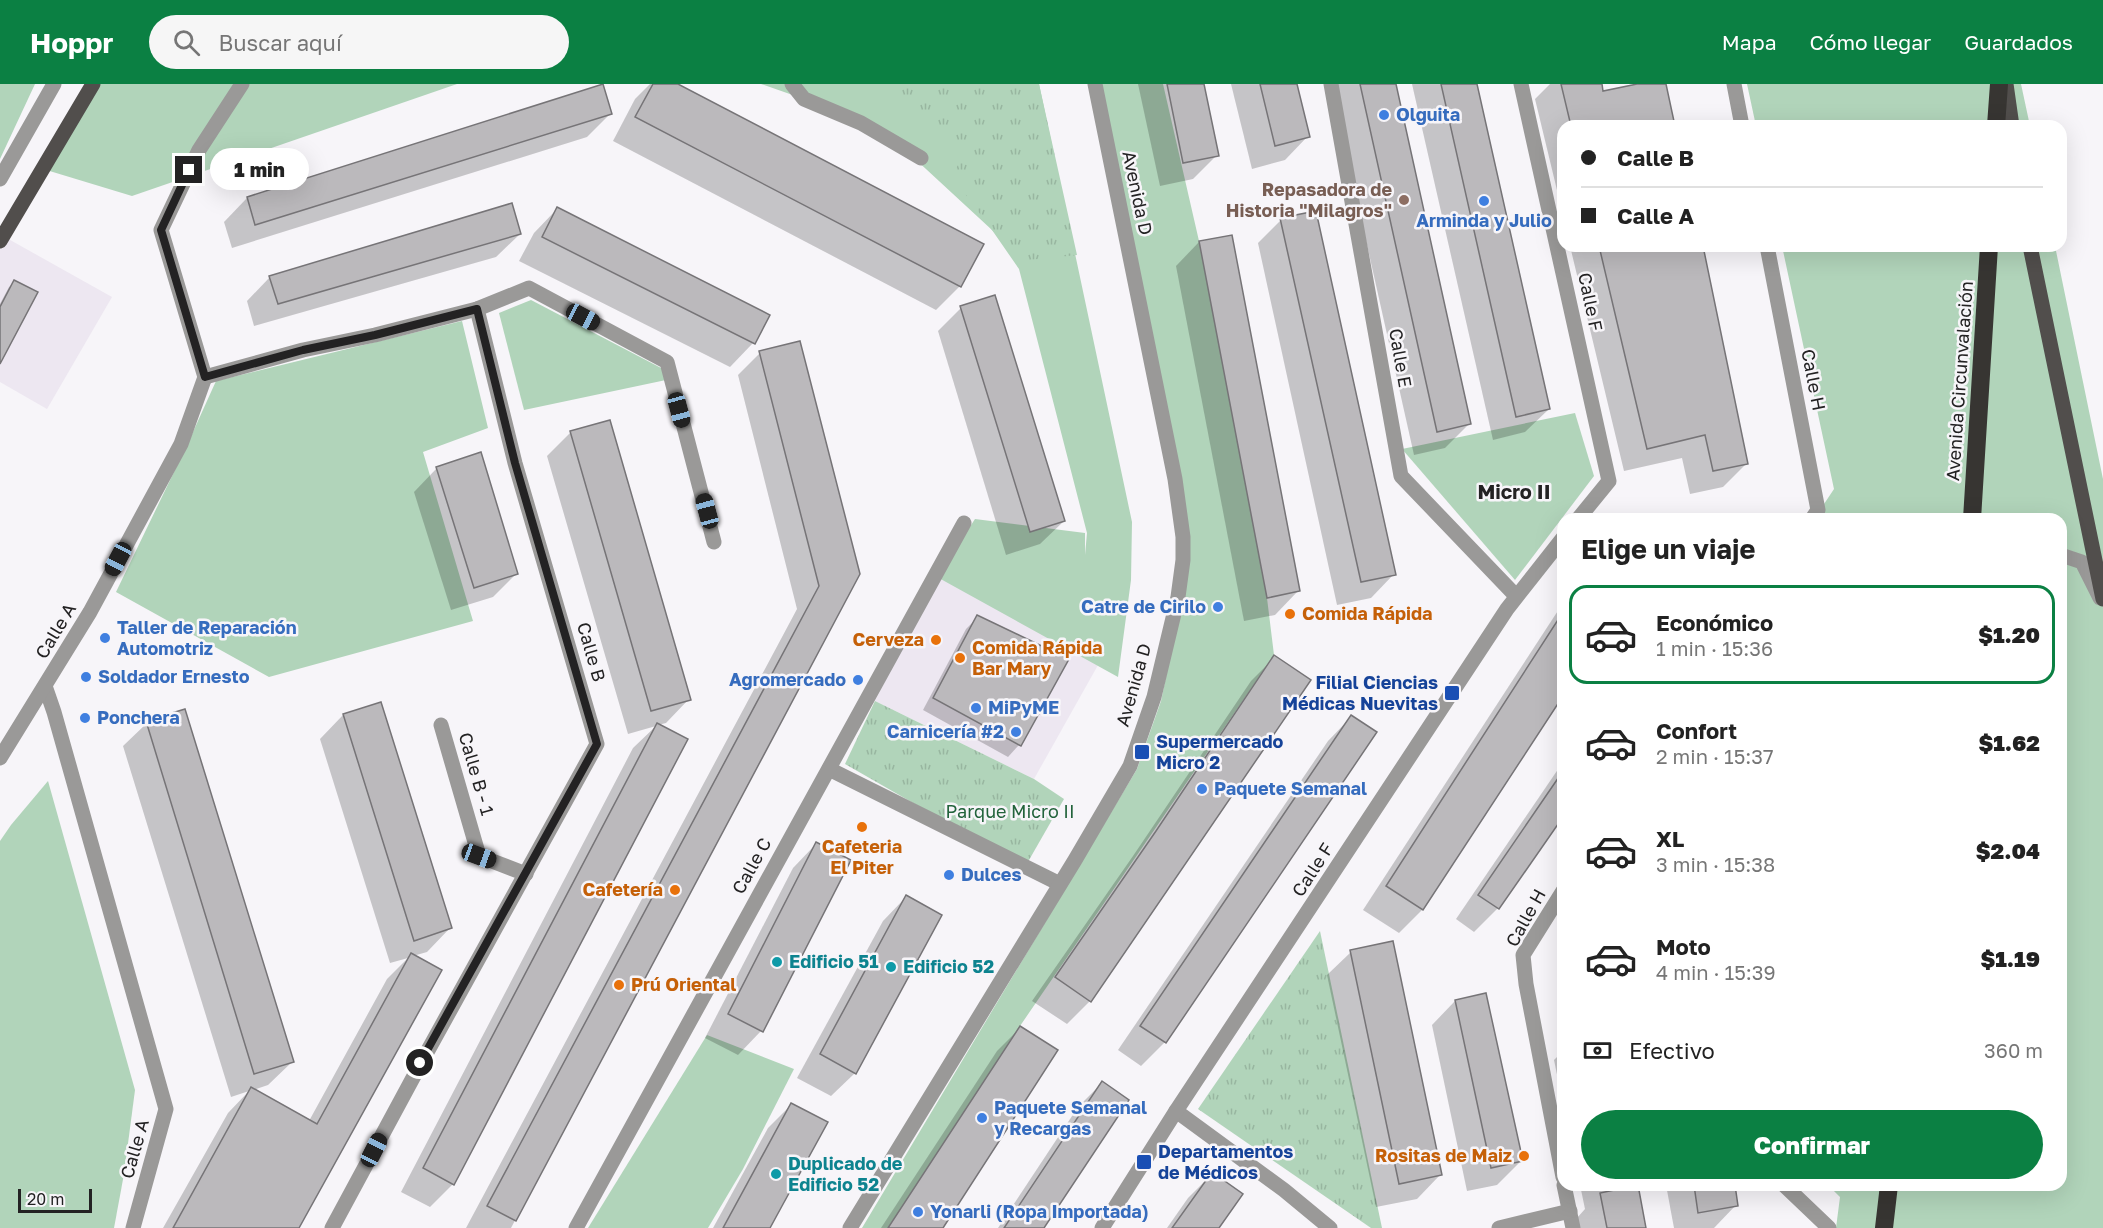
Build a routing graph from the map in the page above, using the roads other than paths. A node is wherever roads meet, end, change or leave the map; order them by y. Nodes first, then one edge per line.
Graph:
1 (54, 84) edge
2 (93, 84) edge
3 (242, 84) edge
4 (792, 84) edge
5 (1095, 84) edge
6 (1330, 84) edge
7 (1521, 84) edge
8 (1734, 84) edge
9 (1999, 84) edge
10 (2006, 84) edge
11 (1741, 120) edge
12 (1996, 120) edge
13 (2011, 120) edge
14 (921, 158) dead end
15 (0, 179) edge
16 (0, 241) edge
17 (1557, 246) edge
18 (1558, 252) edge
19 (1768, 252) edge
20 (1989, 252) edge
21 (2031, 252) edge
22 (477, 309) junction
23 (205, 377) junction
24 (1583, 513) edge
25 (1816, 513) edge
26 (1972, 513) edge
27 (964, 523) dead end
28 (714, 542) dead end
29 (1557, 545) edge
30 (2067, 557) edge
31 (1516, 596) junction
32 (2103, 599) edge
33 (2103, 604) edge
34 (45, 686) junction
35 (441, 725) dead end
36 (0, 758) edge
37 (829, 769) junction
38 (526, 874) junction
39 (1060, 885) junction
40 (1557, 901) edge
41 (1176, 1111) junction
42 (1557, 1146) edge
43 (1565, 1191) edge
44 (1790, 1191) edge
45 (1888, 1191) edge
46 (1570, 1211) junction
47 (133, 1228) edge
48 (332, 1228) edge
49 (576, 1228) edge
50 (850, 1228) edge
51 (1102, 1228) edge
52 (1330, 1228) edge
53 (1499, 1228) edge
54 (1573, 1228) edge
55 (1829, 1228) edge
56 (1884, 1228) edge

1 - 15 street
2 - 16 main road
3 - 23 street
4 - 14 street
5 - 39 street, Avenida D
6 - 31 street, Calle E
7 - 17 street, Calle F
8 - 11 street
9 - 12 highway
10 - 13 main road
18 - 24 street, Calle F
19 - 25 street, Calle H
20 - 26 highway, Avenida Circunvalación
21 - 32 main road
22 - 23 street
22 - 28 street
22 - 38 street, Calle B
23 - 34 street, Calle A
27 - 37 street, Calle C
29 - 31 street, Calle F
30 - 33 street
31 - 41 street, Calle F
34 - 36 street
34 - 47 street, Calle A
35 - 38 street, Calle B - 1
37 - 39 street
37 - 49 street, Calle C
38 - 48 street, Calle B
39 - 50 street, Avenida D
40 - 42 street, Calle H
41 - 51 street, Calle F
41 - 52 street
43 - 46 street
44 - 55 street
45 - 56 highway
46 - 53 street
46 - 54 street

